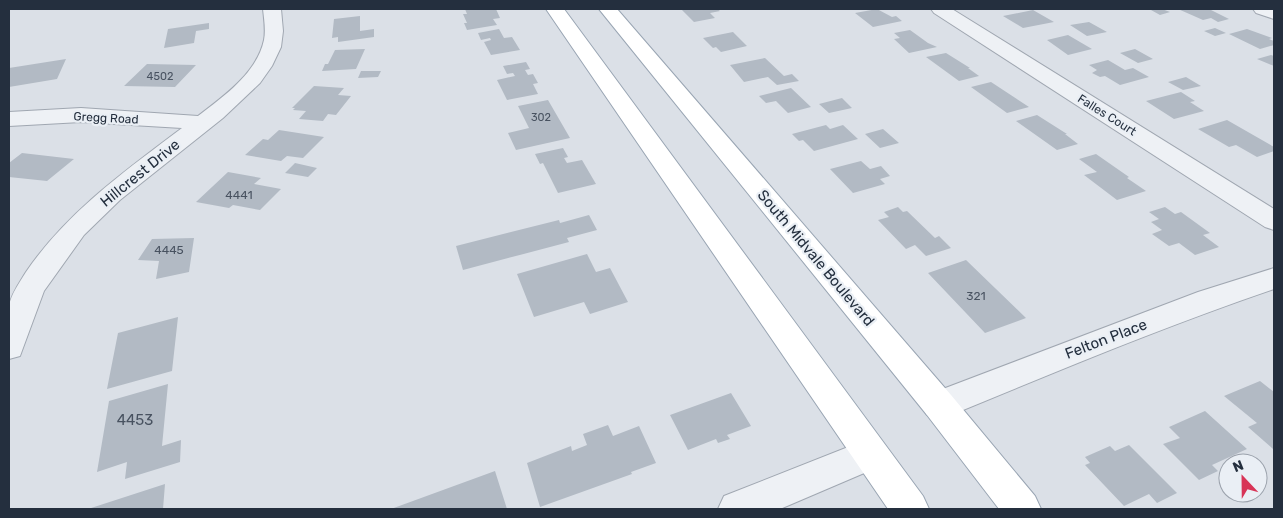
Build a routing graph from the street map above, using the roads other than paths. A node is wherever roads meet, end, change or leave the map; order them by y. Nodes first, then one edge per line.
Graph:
1 (272, 9) edge
2 (556, 9) edge
3 (608, 9) edge
4 (940, 9) edge
5 (1262, 9) edge
6 (1274, 14) edge
7 (9, 119) edge
8 (203, 124) junction
9 (1274, 222) edge
10 (1274, 278) edge
11 (9, 347) edge
12 (939, 405) junction
13 (871, 454) junction
14 (737, 509) edge
15 (910, 509) edge
16 (1022, 509) edge

1 - 8 street, Hillcrest Drive
2 - 13 main road
3 - 12 main road, South Midvale Boulevard
4 - 9 street, Falles Court
5 - 6 street
7 - 8 street, Gregg Road
8 - 11 street, Hillcrest Drive
10 - 12 street, Felton Place
12 - 16 main road, South Midvale Boulevard
13 - 14 street
13 - 15 main road

